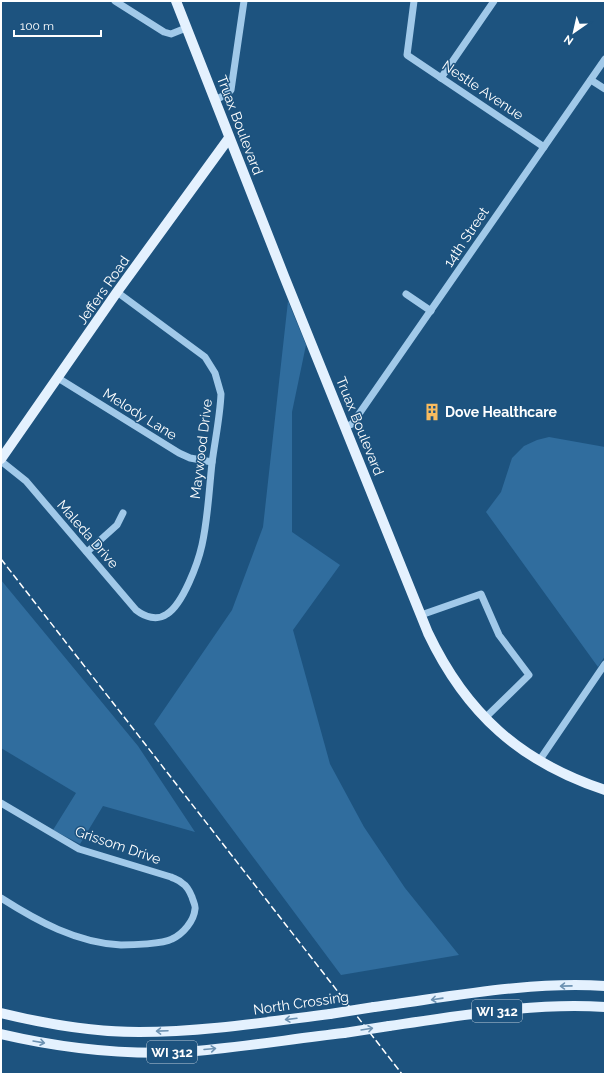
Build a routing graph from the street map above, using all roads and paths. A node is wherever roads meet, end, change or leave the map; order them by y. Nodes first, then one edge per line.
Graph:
1 (115, 1) edge
2 (176, 1) edge
3 (244, 1) edge
4 (414, 1) edge
5 (494, 1) edge
6 (186, 28) junction
7 (605, 59) edge
8 (441, 78) junction
9 (591, 80) junction
10 (605, 89) edge
11 (215, 100) junction
12 (229, 138) junction
13 (544, 147) junction
14 (118, 292) junction
15 (406, 294) dead end
16 (431, 311) junction
17 (58, 378) junction
18 (345, 427) junction
19 (1, 460) edge
20 (212, 462) junction
21 (123, 513) dead end
22 (87, 552) junction
23 (421, 615) junction
24 (158, 617) joint
25 (605, 664) edge
26 (485, 718) junction
27 (539, 761) junction
28 (605, 790) edge
29 (1, 802) edge
30 (1, 898) edge
31 (605, 986) edge
32 (605, 1007) edge
33 (1, 1013) edge
34 (1, 1034) edge

1 - 6 street
2 - 6 main road, Truax Boulevard
3 - 11 street
4 - 8 street, Nestle Avenue
5 - 8 street
6 - 11 main road, Truax Boulevard
7 - 9 street, 14th Street
8 - 13 street, Nestle Avenue
9 - 10 street
9 - 13 street, 14th Street
11 - 12 main road, Truax Boulevard
12 - 14 main road, Jeffers Road
12 - 18 main road, Truax Boulevard
13 - 16 street, 14th Street
14 - 17 main road, Jeffers Road
14 - 20 street, Maywood Drive
15 - 16 street
16 - 18 street, 14th Street
17 - 19 main road, Jeffers Road
17 - 20 street, Melody Lane
18 - 23 main road, Truax Boulevard
19 - 22 street, Maleda Drive
20 - 24 street, Maywood Drive
21 - 22 street
22 - 24 street, Maleda Drive
23 - 26 main road, Truax Boulevard
23 - 26 street
25 - 27 street
26 - 27 main road, Truax Boulevard
27 - 28 main road, Truax Boulevard
29 - 30 street, Grissom Drive
31 -> 33 main road, North Crossing / WI 312, bridge
34 -> 32 main road, WI 312, bridge

